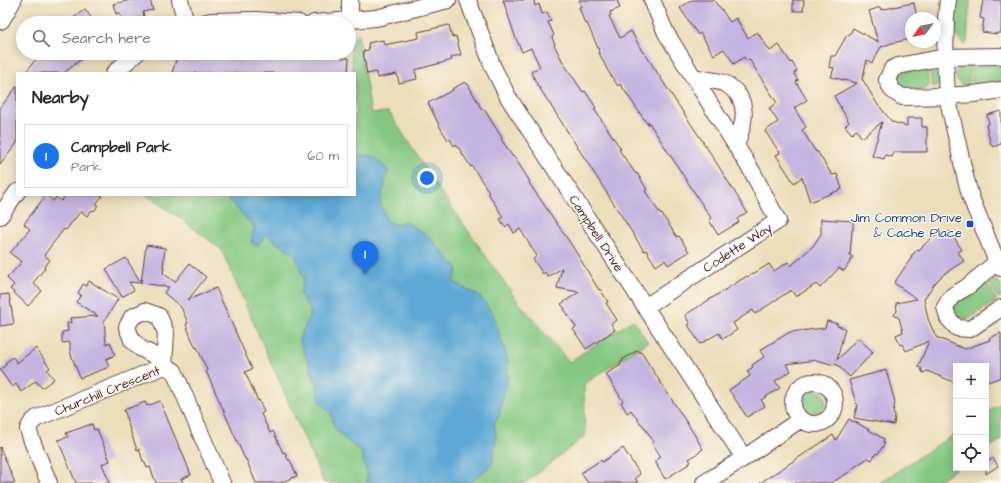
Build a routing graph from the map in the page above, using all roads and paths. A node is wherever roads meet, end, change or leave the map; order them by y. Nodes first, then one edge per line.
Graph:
1 (11, 0) edge
2 (180, 0) edge
3 (350, 0) edge
4 (448, 0) edge
5 (468, 0) edge
6 (652, 0) edge
7 (948, 0) edge
8 (184, 16) edge
9 (350, 16) edge
10 (0, 19) edge
11 (356, 19) edge
12 (1001, 56) edge
13 (946, 57) junction
14 (129, 60) edge
15 (115, 72) edge
16 (693, 77) junction
17 (1001, 90) edge
18 (947, 96) junction
19 (736, 146) junction
20 (16, 193) edge
21 (0, 216) edge
22 (1000, 264) edge
23 (645, 307) junction
24 (1001, 308) edge
25 (800, 419) dead end
26 (744, 458) junction
27 (49, 483) edge
28 (222, 483) edge
29 (704, 483) edge

1 - 10 main road
2 - 8 street
3 - 9 street
4 - 11 street
5 - 23 street, Campbell Drive
6 - 16 street, Codette Way
7 - 13 street
12 - 13 street
13 - 18 street
13 - 18 street
14 - 15 street
16 - 19 street, Codette Way
16 - 19 street
17 - 18 street
18 - 22 street
19 - 23 street, Codette Way
20 - 21 street
22 - 24 street
23 - 26 street, Campbell Drive
25 - 26 street
26 - 29 street
27 - 28 street, Churchill Crescent

